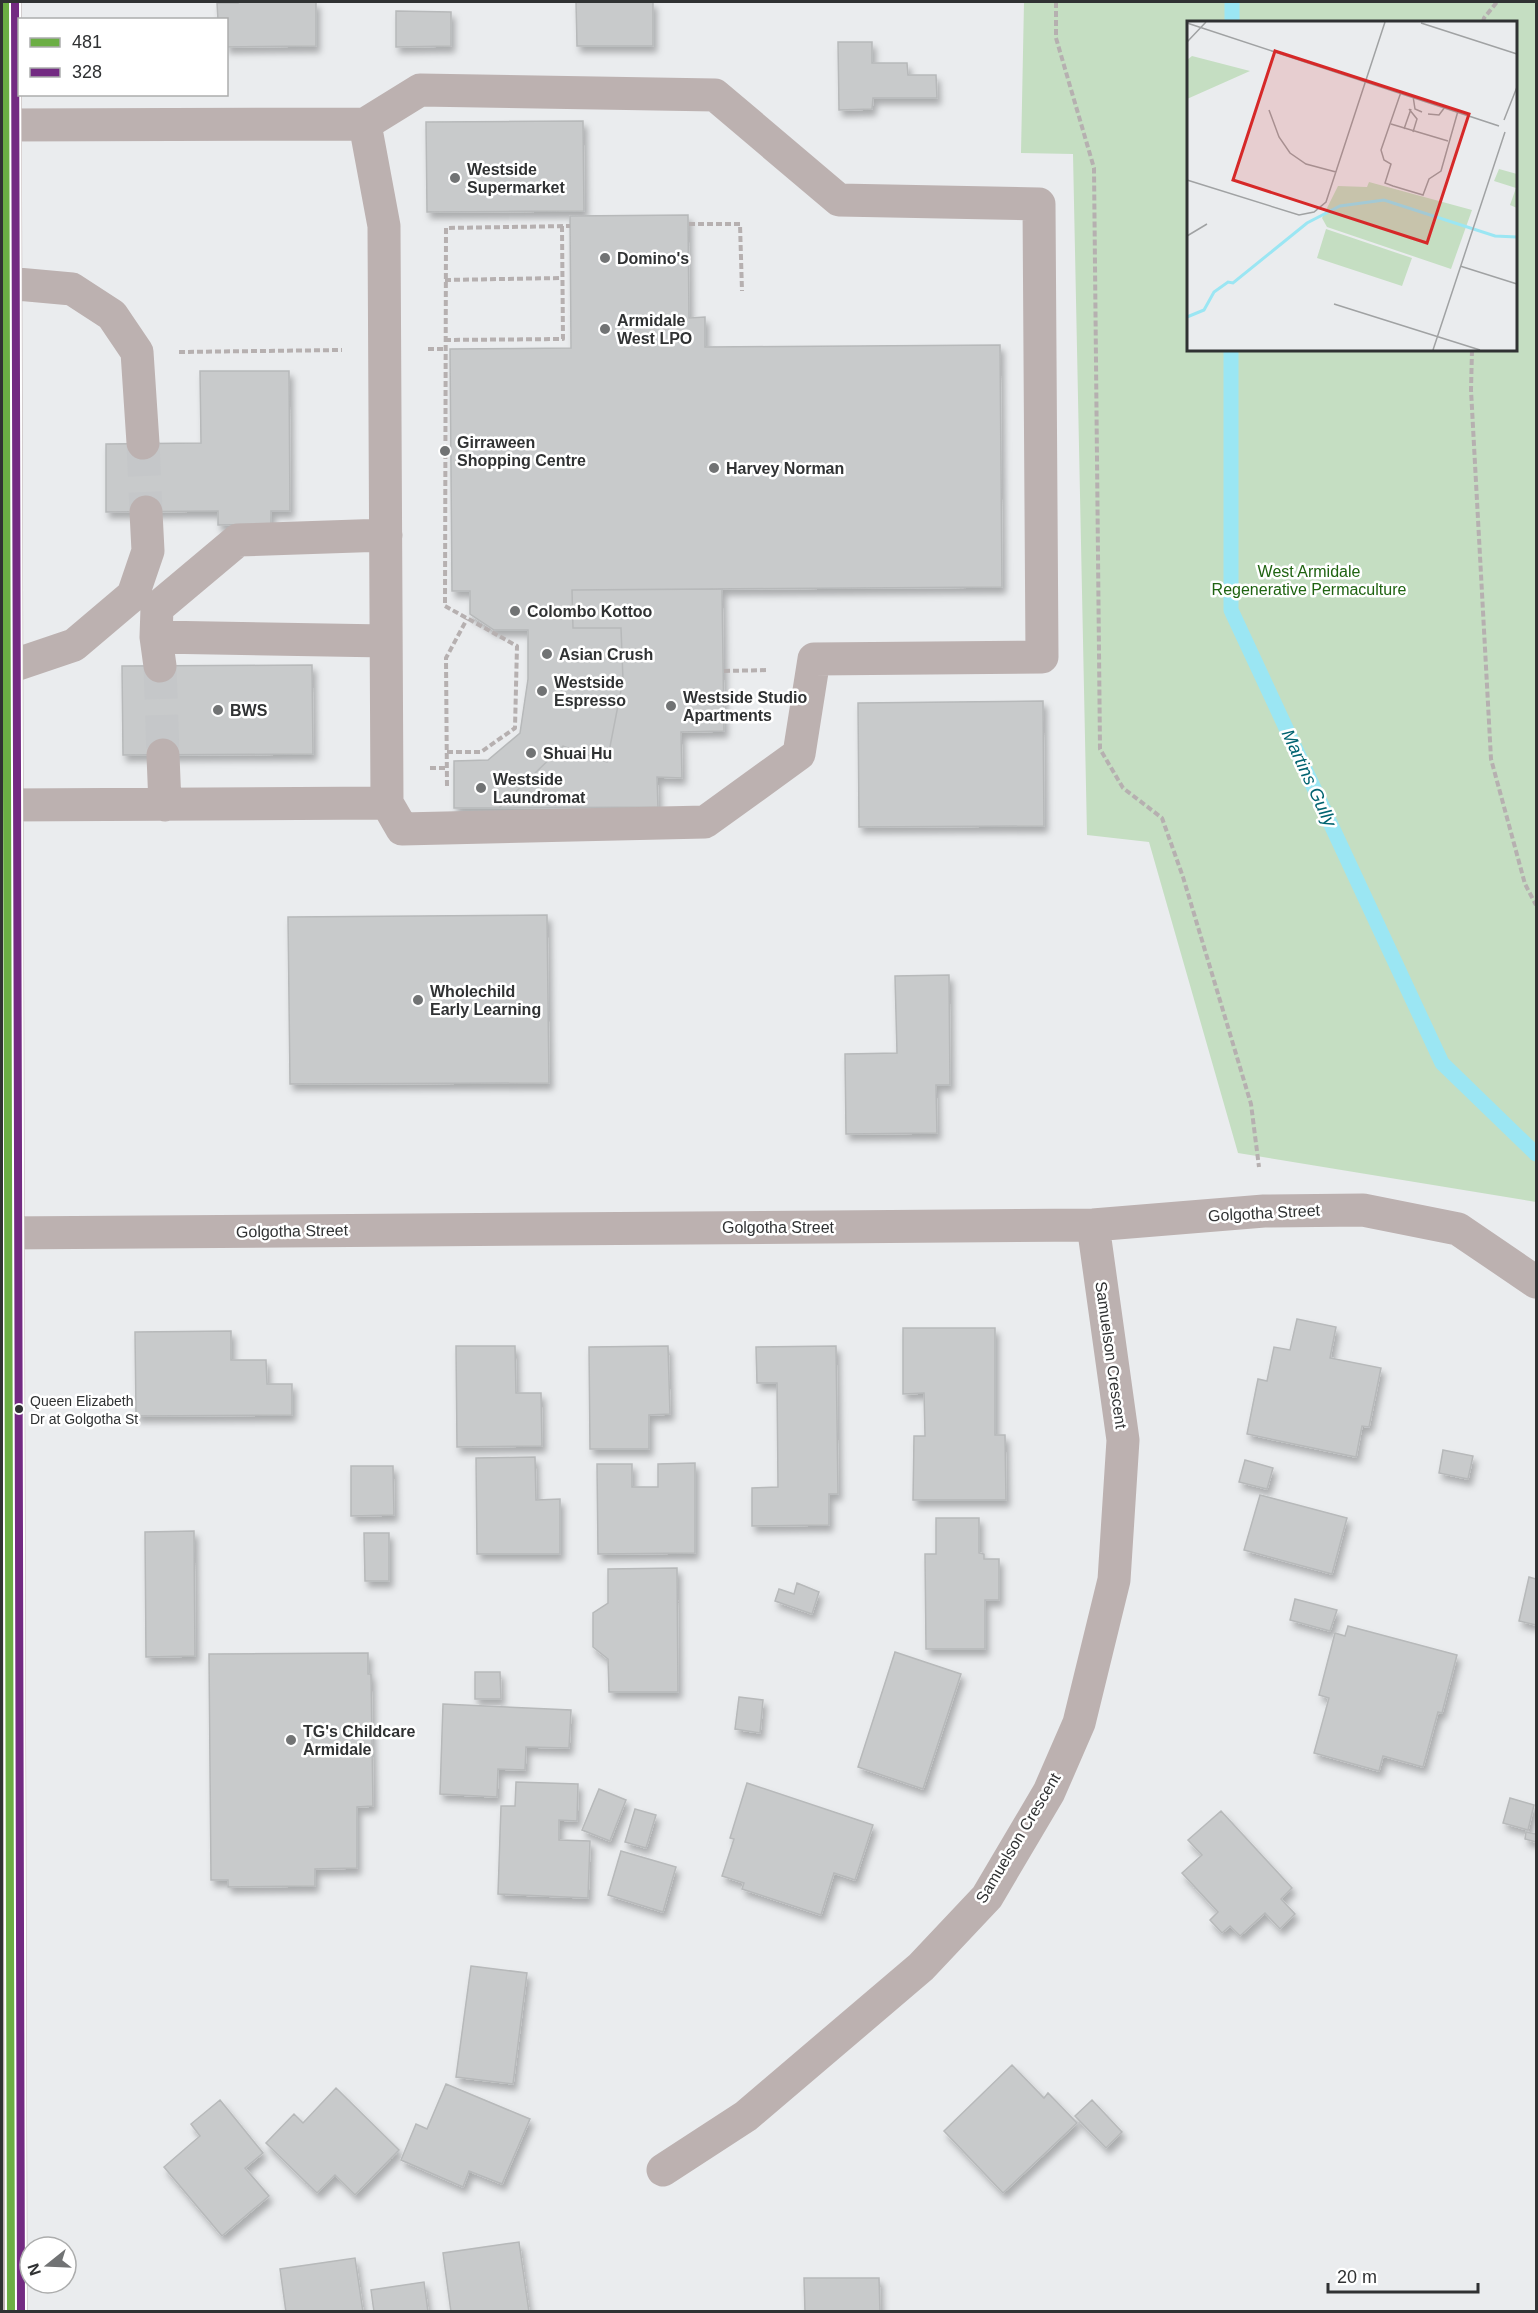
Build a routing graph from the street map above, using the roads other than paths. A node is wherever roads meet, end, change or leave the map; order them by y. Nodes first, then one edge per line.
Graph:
1 (5, 2) edge
2 (365, 124) junction
3 (5, 125) junction
4 (6, 283) junction
5 (142, 443) tunnel mouth
6 (146, 512) tunnel mouth
7 (386, 536) junction
8 (151, 626) junction
9 (386, 641) junction
10 (6, 668) junction
11 (164, 755) tunnel mouth
12 (387, 803) junction
13 (165, 805) junction
14 (7, 806) junction
15 (1093, 1225) junction
16 (5, 1233) edge
17 (1536, 1282) edge
18 (663, 2170) dead end
19 (11, 2312) edge

1 - 3 street
2 - 3 street
2 - 7 street
2 - 12 street
3 - 4 street
4 - 5 street
4 - 10 street
6 - 8 street
7 - 8 street
7 - 9 street
8 - 9 street
8 - 10 street
9 - 12 street
10 - 14 street
11 - 13 street
12 - 13 street
13 - 14 street
14 - 16 street
15 - 16 street, Golgotha Street
15 - 17 street, Golgotha Street
15 - 18 street, Samuelson Crescent
16 - 19 street

